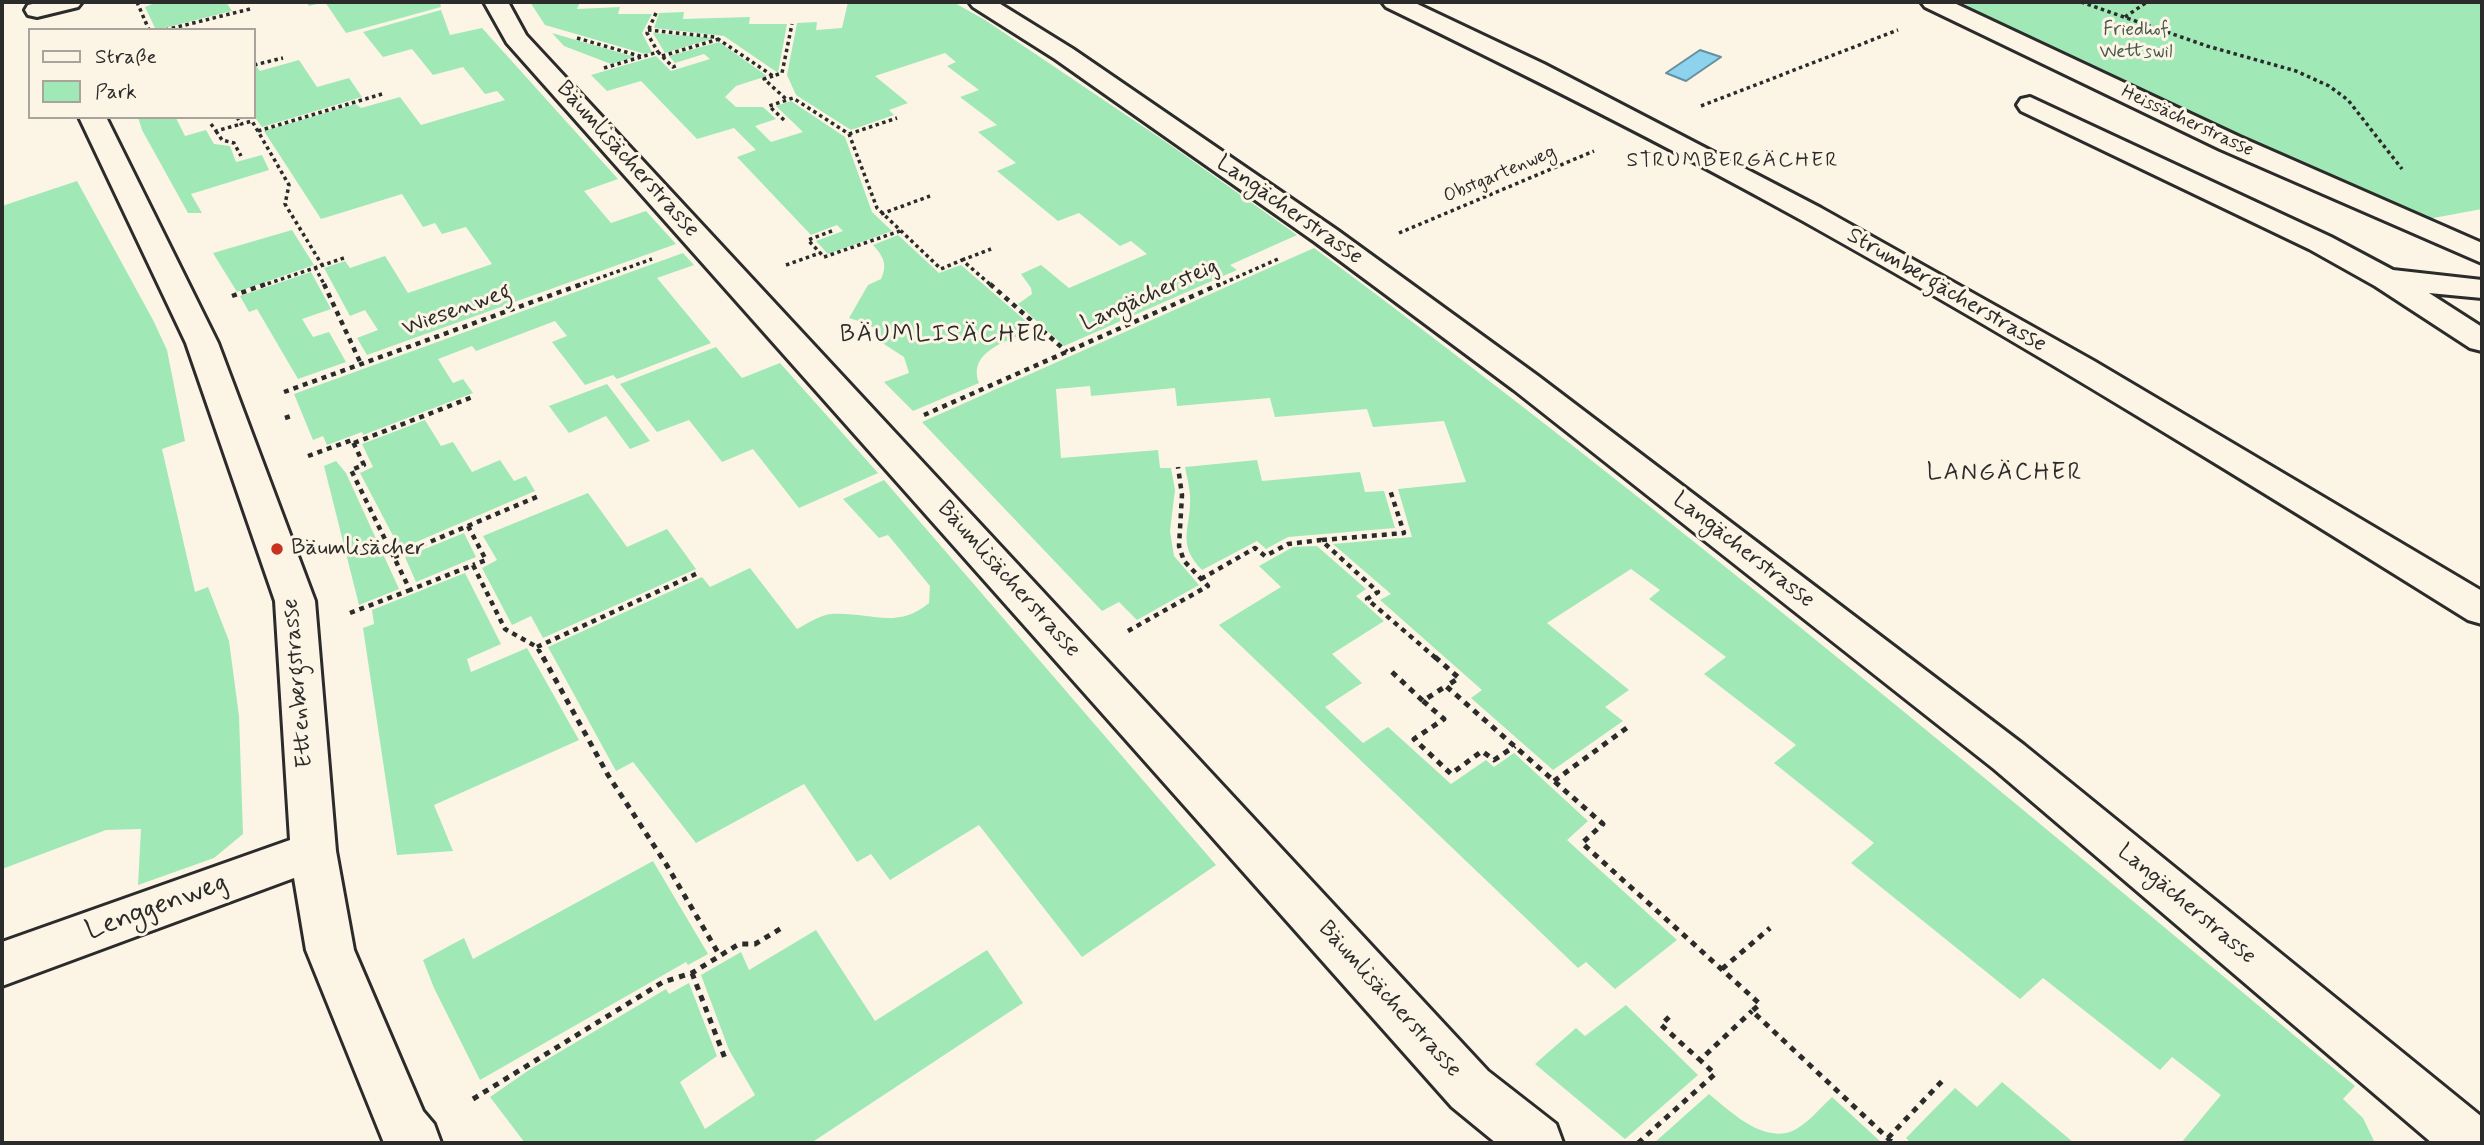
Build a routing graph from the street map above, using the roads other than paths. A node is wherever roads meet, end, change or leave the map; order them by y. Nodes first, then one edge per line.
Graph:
1 (70, 2) edge
2 (496, 2) edge
3 (981, 2) edge
4 (1394, 2) edge
5 (1933, 2) edge
6 (39, 14) edge
7 (2030, 105) dead end
8 (93, 119) edge
9 (2482, 232) edge
10 (2443, 238) junction
11 (2482, 254) edge
12 (2386, 279) junction
13 (2482, 289) edge
14 (2482, 341) edge
15 (2482, 610) edge
16 (313, 851) junction
17 (2, 964) edge
18 (415, 1143) edge
19 (1537, 1143) edge
20 (2472, 1143) edge

1 - 6 street
2 - 19 street, Bäumlisächerstrasse
3 - 20 street, Langächerstrasse
4 - 15 street, Strumbergächerstrasse
5 - 10 street, Heissächerstrasse
7 - 12 street
8 - 16 street, Ettenbergstrasse
9 - 10 street
10 - 11 street, Heissächerstrasse
12 - 13 street
12 - 14 street
16 - 17 street, Lenggenweg
16 - 18 street, Ettenbergstrasse

